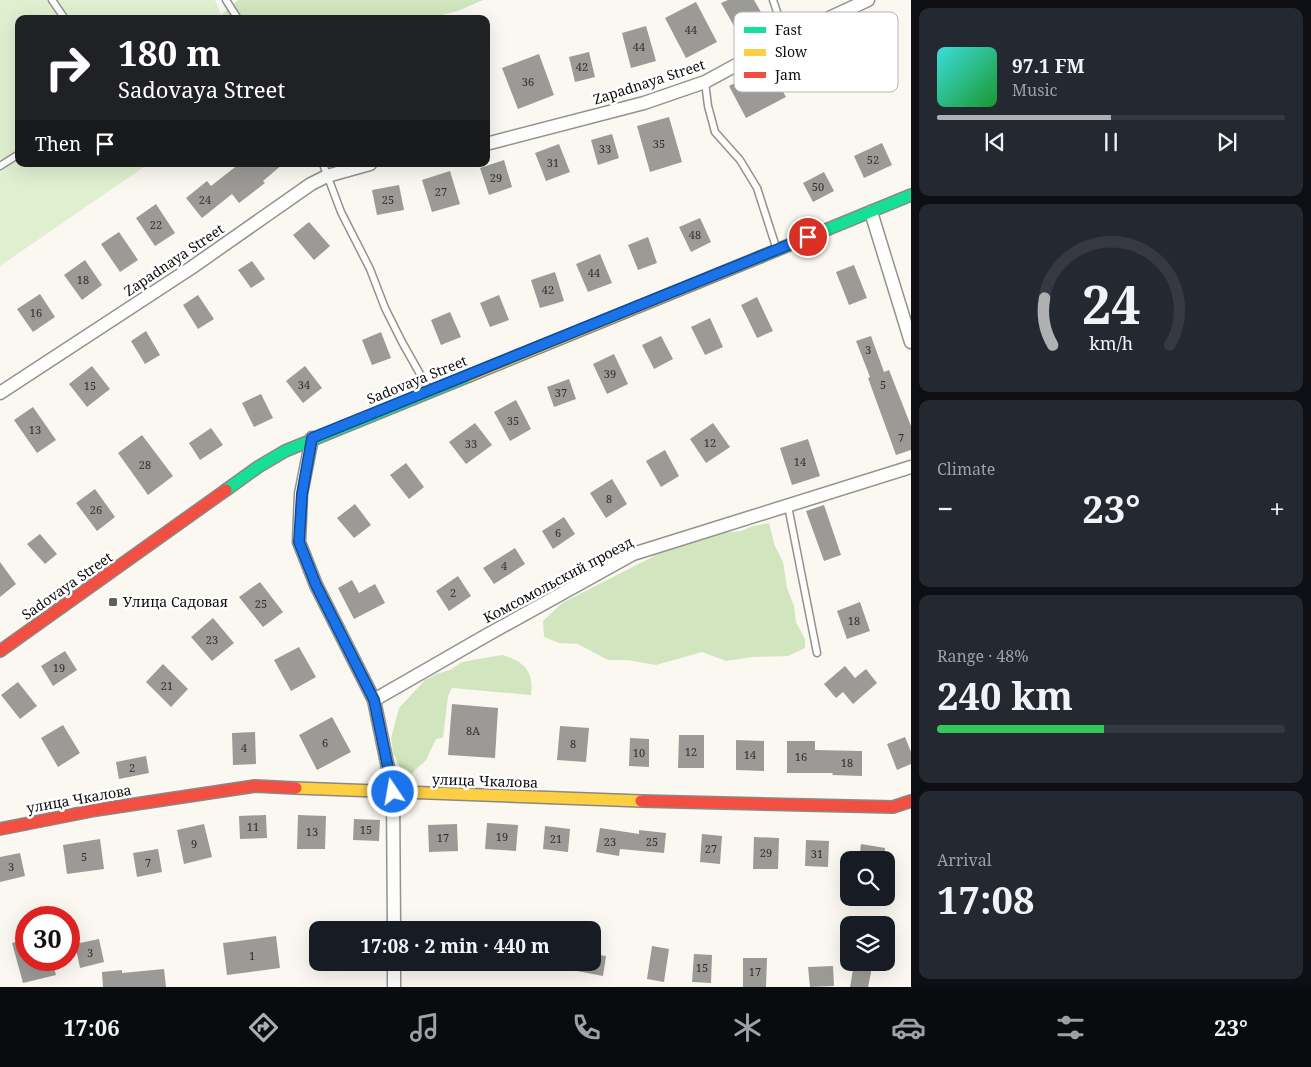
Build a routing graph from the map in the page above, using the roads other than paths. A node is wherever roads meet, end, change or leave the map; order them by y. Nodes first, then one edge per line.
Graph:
1 (52, 0) edge
2 (226, 0) edge
3 (773, 0) edge
4 (868, 0) edge
5 (777, 12) edge
6 (842, 12) edge
7 (62, 15) edge
8 (235, 15) edge
9 (734, 66) edge
10 (705, 82) junction
11 (490, 143) edge
12 (15, 157) edge
13 (0, 166) edge
14 (348, 167) edge
15 (325, 170) edge
16 (911, 195) edge
17 (871, 212) junction
18 (777, 250) junction
19 (911, 342) edge
20 (430, 391) junction
21 (0, 393) edge
22 (312, 438) junction
23 (911, 467) edge
24 (788, 506) junction
25 (0, 651) edge
26 (817, 653) dead end
27 (374, 700) junction
28 (393, 792) junction
29 (911, 801) edge
30 (0, 829) edge
31 (394, 921) edge
32 (394, 971) edge
33 (394, 987) edge

1 - 7 lane
2 - 8 lane
3 - 5 lane
4 - 6 street, Zapadnaya Street
9 - 10 street, Zapadnaya Street
10 - 11 street, Zapadnaya Street
10 - 18 lane
12 - 13 lane
14 - 15 street, Zapadnaya Street
15 - 20 lane
15 - 21 street, Zapadnaya Street
16 - 17 street, Sadovaya Street
17 - 18 street, Sadovaya Street
17 - 19 street
18 - 20 street, Sadovaya Street
20 - 22 street, Sadovaya Street
22 - 25 street, Sadovaya Street
22 - 27 street
23 - 24 street, Комсомольский проезд
24 - 26 lane
24 - 27 street, Комсомольский проезд
27 - 28 street
28 - 29 street, улица Чкалова
28 - 30 street, улица Чкалова
28 - 31 street
32 - 33 street

